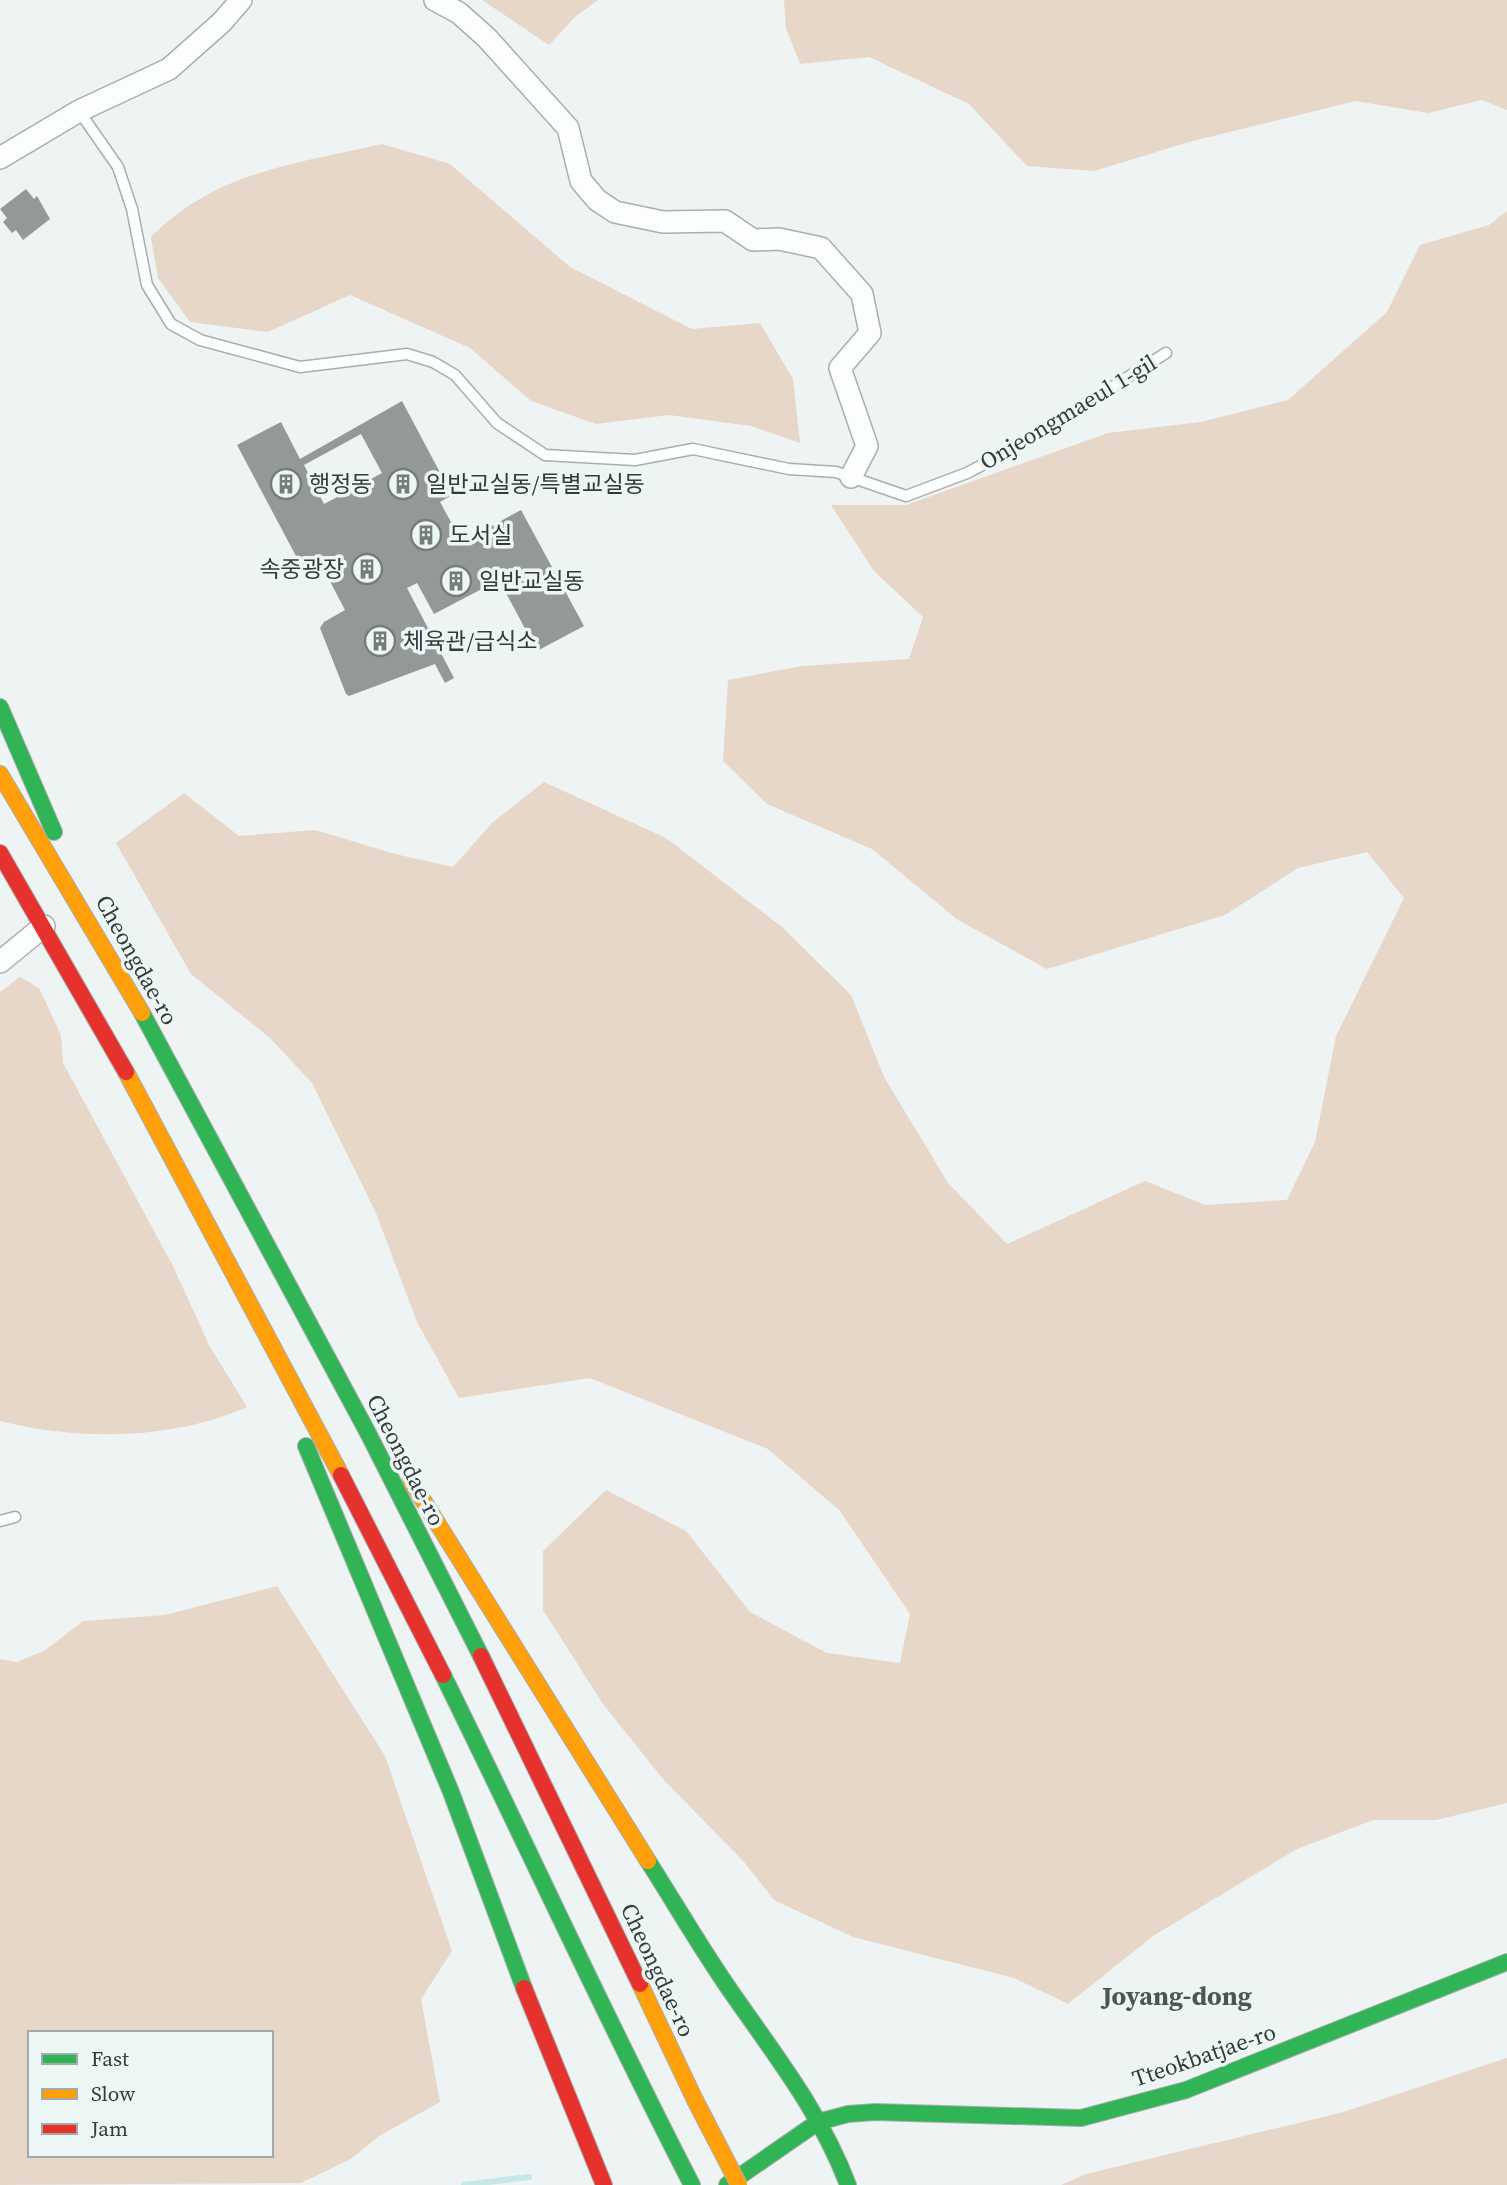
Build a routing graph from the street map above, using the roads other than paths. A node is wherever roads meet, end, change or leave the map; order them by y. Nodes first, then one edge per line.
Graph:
1 (241, 0) edge
2 (435, 0) edge
3 (79, 111) junction
4 (0, 158) edge
5 (1167, 353) dead end
6 (851, 477) junction
7 (0, 707) edge
8 (0, 774) edge
9 (0, 853) edge
10 (44, 926) junction
11 (96, 932) junction
12 (0, 962) edge
13 (284, 1280) junction
14 (243, 1294) junction
15 (15, 1517) dead end
16 (0, 1521) edge
17 (1507, 1962) edge
18 (818, 2122) junction
19 (604, 2185) edge
20 (692, 2185) edge
21 (727, 2185) edge
22 (739, 2185) edge
23 (848, 2185) edge

1 - 3 street
2 - 6 street
3 - 4 street
3 - 6 lane, Onjeongmaeul 1-gil
5 - 6 lane, Onjeongmaeul 1-gil
7 - 11 street
8 - 11 street, Cheongdae-ro
9 - 10 street
10 - 12 street
10 - 14 street
11 - 13 street, Cheongdae-ro
13 - 18 street
13 - 22 street, Cheongdae-ro, bridge
14 - 19 street
14 - 20 street
15 - 16 lane
17 - 18 street, Tteokbatjae-ro
18 - 21 street
18 - 23 street

